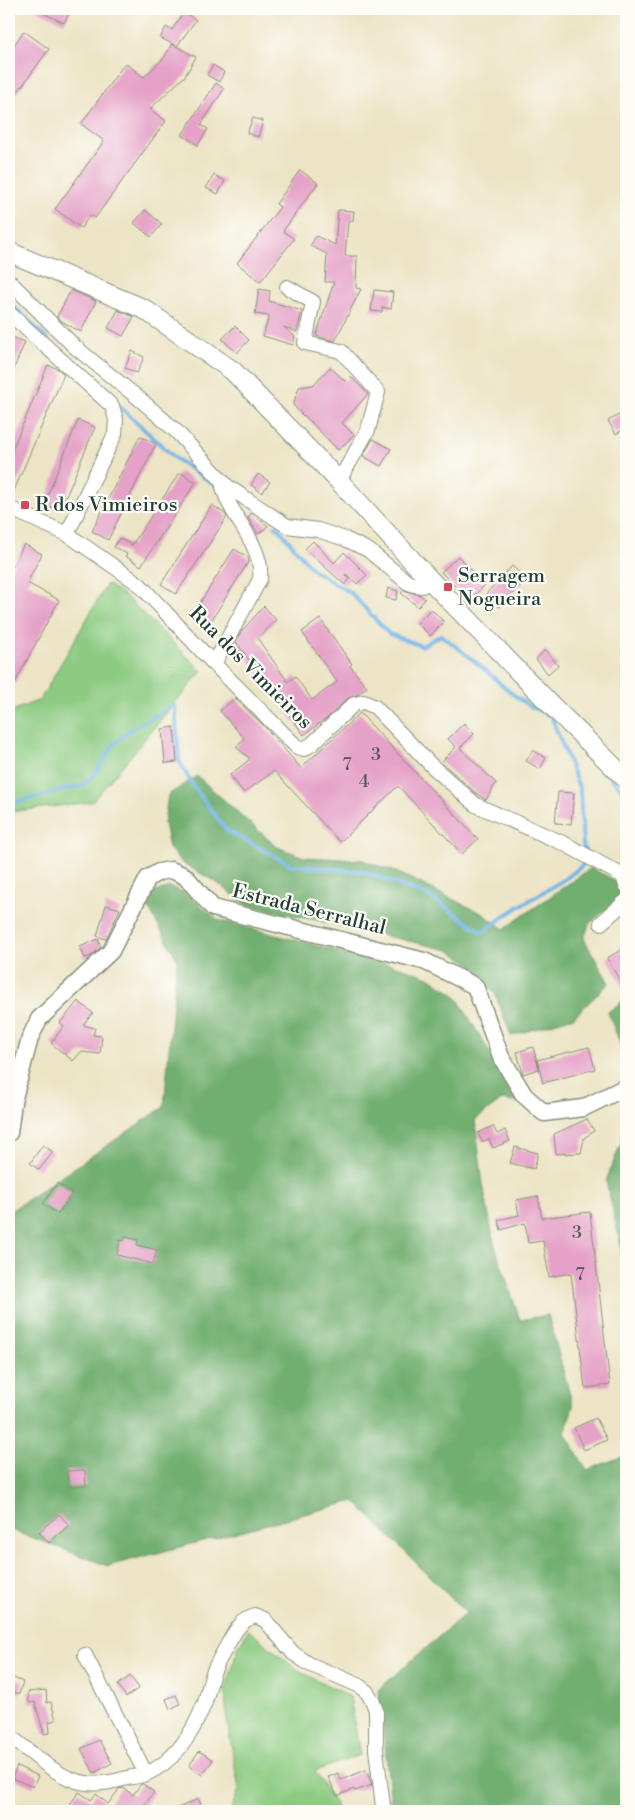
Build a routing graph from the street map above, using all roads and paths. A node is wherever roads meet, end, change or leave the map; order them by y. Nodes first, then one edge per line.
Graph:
1 (9, 252) edge
2 (9, 281) edge
3 (287, 287) dead end
4 (9, 313) edge
5 (339, 481) junction
6 (223, 488) junction
7 (9, 508) edge
8 (67, 534) junction
9 (429, 578) junction
10 (214, 664) junction
11 (626, 779) edge
12 (626, 885) edge
13 (626, 901) edge
14 (601, 923) dead end
15 (626, 1087) edge
16 (9, 1133) edge
17 (85, 1655) dead end
18 (9, 1736) edge
19 (146, 1774) junction
20 (385, 1811) edge

1 - 5 main road
2 - 6 street
3 - 5 street
4 - 8 street
5 - 9 main road
6 - 9 street
6 - 10 street
7 - 8 street, Rua dos Vimieiros
8 - 10 street, Rua dos Vimieiros
9 - 11 main road
10 - 12 street, Rua dos Vimieiros
13 - 14 street
15 - 16 street, Estrada Serralhal
17 - 19 street
18 - 19 street
19 - 20 street

